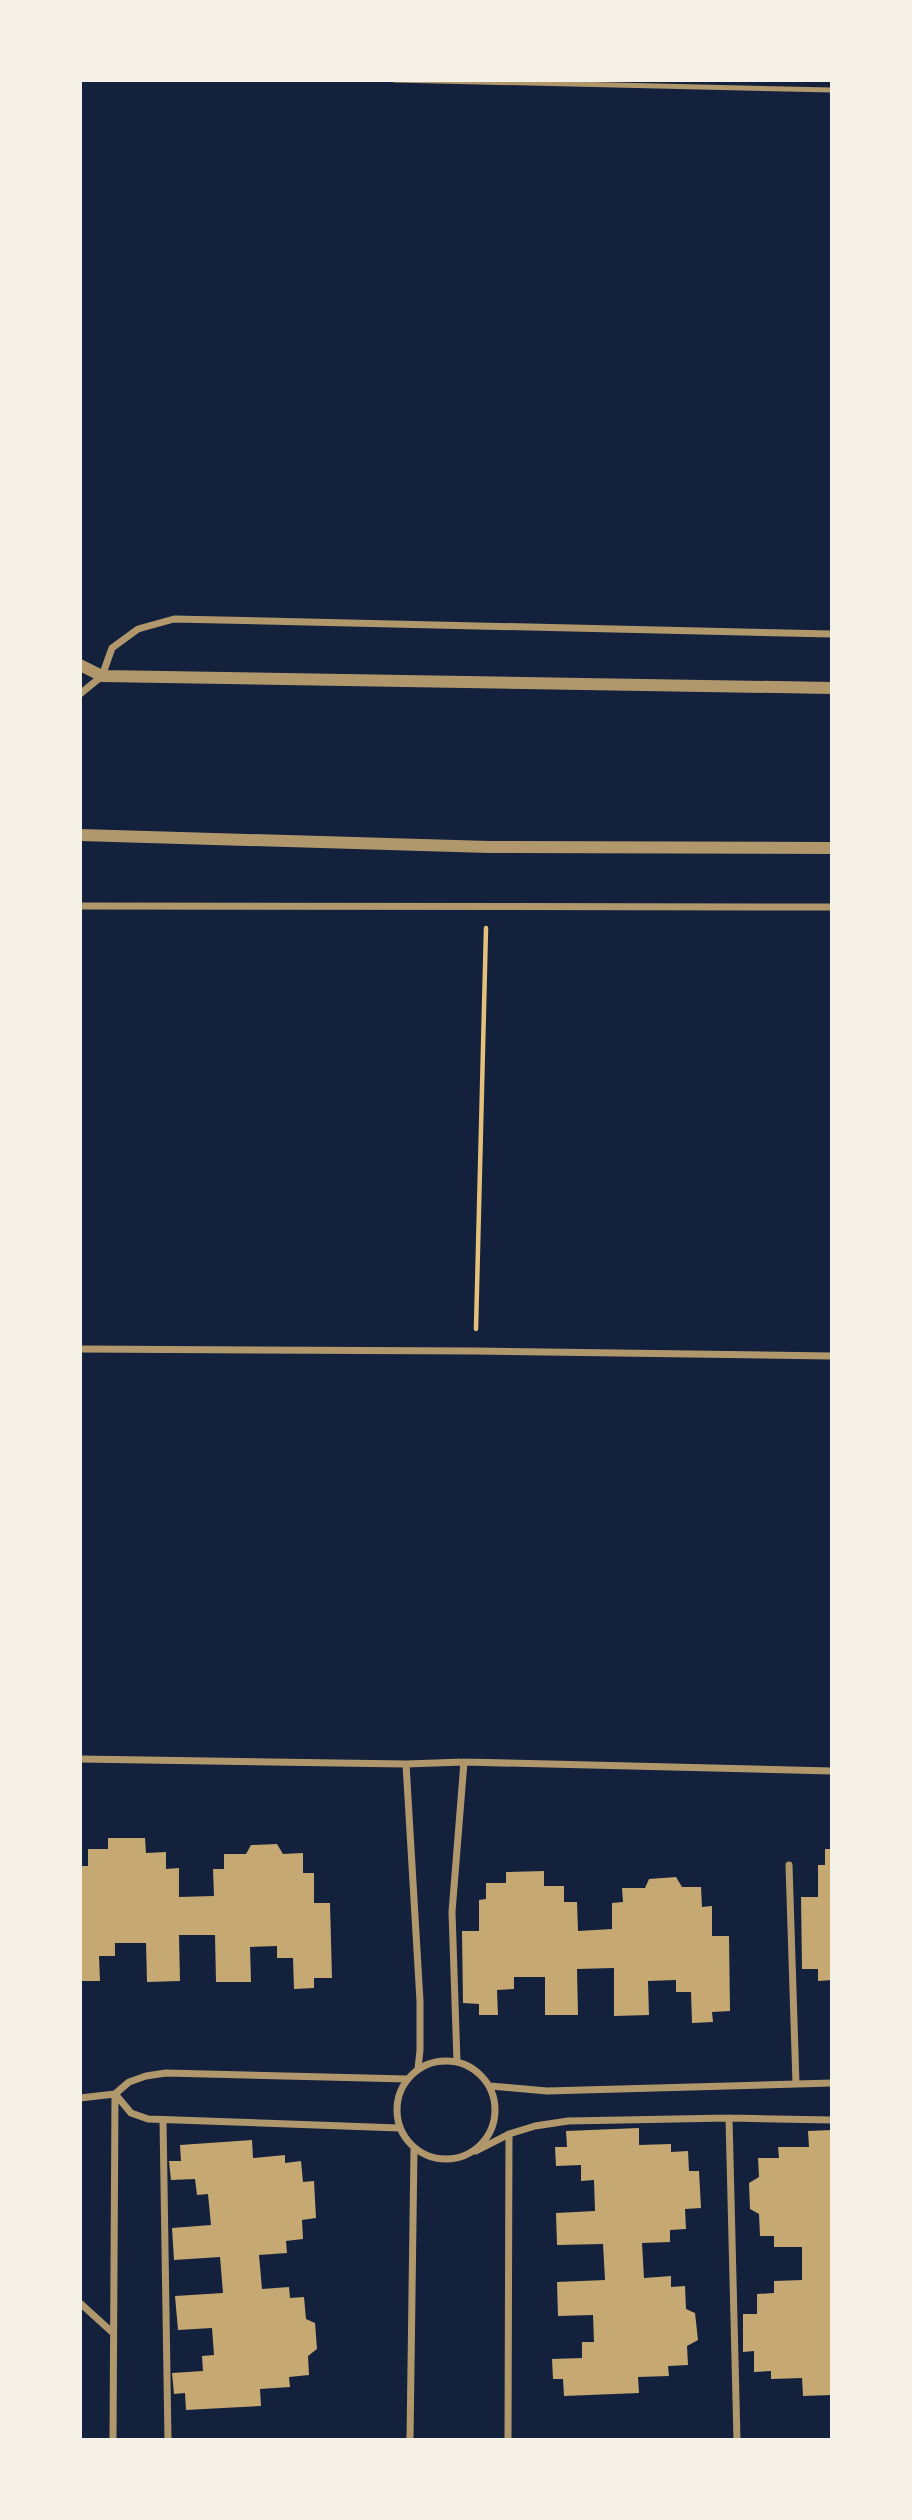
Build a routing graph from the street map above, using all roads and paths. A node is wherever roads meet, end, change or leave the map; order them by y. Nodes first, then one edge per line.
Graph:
1 (394, 80) edge
2 (831, 90) edge
3 (831, 634) edge
4 (80, 665) edge
5 (102, 676) junction
6 (831, 688) edge
7 (80, 694) edge
8 (80, 835) edge
9 (831, 848) edge
10 (80, 905) edge
11 (831, 907) edge
12 (487, 908) junction
13 (80, 1349) edge
14 (475, 1350) junction
15 (831, 1356) edge
16 (80, 1759) edge
17 (464, 1762) junction
18 (406, 1764) junction
19 (831, 1770) edge
20 (789, 1865) dead end
21 (457, 2062) junction
22 (418, 2069) junction
23 (407, 2080) junction
24 (831, 2083) edge
25 (796, 2084) junction
26 (490, 2086) junction
27 (115, 2094) junction
28 (80, 2098) edge
29 (729, 2118) junction
30 (163, 2120) junction
31 (831, 2120) edge
32 (399, 2128) junction
33 (509, 2134) junction
34 (414, 2149) junction
35 (476, 2151) junction
36 (80, 2303) edge
37 (113, 2333) junction
38 (113, 2440) edge
39 (168, 2440) edge
40 (410, 2440) edge
41 (508, 2440) edge
42 (737, 2440) edge

1 - 2 lane
3 - 5 street
4 - 5 street
5 - 6 street
5 - 7 street
8 - 9 street
10 - 12 street
11 - 12 street
12 - 14 path
13 - 14 street
14 - 15 street
16 - 18 street
17 - 18 street
17 - 19 street
17 - 21 street
18 - 22 street
20 - 25 street
21 - 22 street
21 - 26 street
22 - 23 street
23 - 27 street
23 - 32 street
24 - 25 street
25 - 26 street
26 - 35 street
27 - 28 street
27 - 30 street
27 - 37 street
29 - 31 street
29 - 33 street
29 - 42 street
30 - 32 street
30 - 39 street
32 - 34 street
33 - 35 street
33 - 41 street
34 - 35 street
34 - 40 street
36 - 37 street
37 - 38 street

